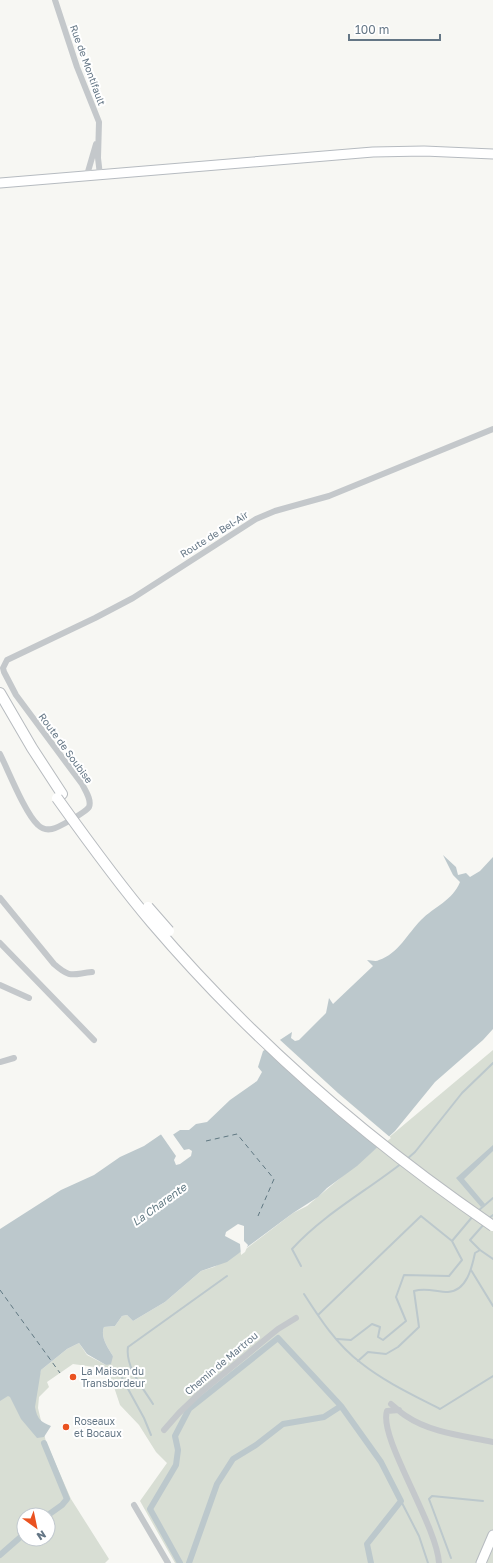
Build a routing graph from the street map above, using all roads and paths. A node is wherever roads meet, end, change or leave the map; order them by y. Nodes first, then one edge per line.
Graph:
1 (55, 0) edge
2 (99, 137) junction
3 (493, 154) edge
4 (100, 175) junction
5 (87, 176) junction
6 (0, 183) edge
7 (493, 429) edge
8 (4, 665) joint
9 (0, 694) edge
10 (0, 707) edge
11 (0, 754) edge
12 (59, 796) junction
13 (0, 898) edge
14 (0, 943) edge
15 (92, 972) dead end
16 (0, 985) edge
17 (29, 998) dead end
18 (94, 1040) dead end
19 (14, 1058) dead end
20 (0, 1062) edge
21 (493, 1218) edge
22 (493, 1226) edge
23 (296, 1318) dead end
24 (391, 1404) dead end
25 (399, 1410) junction
26 (164, 1430) dead end
27 (493, 1442) edge
28 (134, 1505) dead end
29 (493, 1535) edge
30 (168, 1563) edge
31 (439, 1563) edge
32 (481, 1563) edge

1 - 2 street, Rue de Montifault
2 - 4 street
2 - 5 street
3 - 4 main road
4 - 5 main road
5 - 6 main road
7 - 8 street, Route de Bel-Air
8 - 11 street, Route de Soubise
9 - 12 main road
10 - 12 main road
12 - 21 main road, bridge
12 - 22 main road, bridge
13 - 15 street
14 - 18 street
16 - 17 street
19 - 20 street
23 - 26 street, Chemin de Martrou
24 - 25 street
25 - 27 street
25 - 31 street
28 - 30 street
29 - 32 main road

